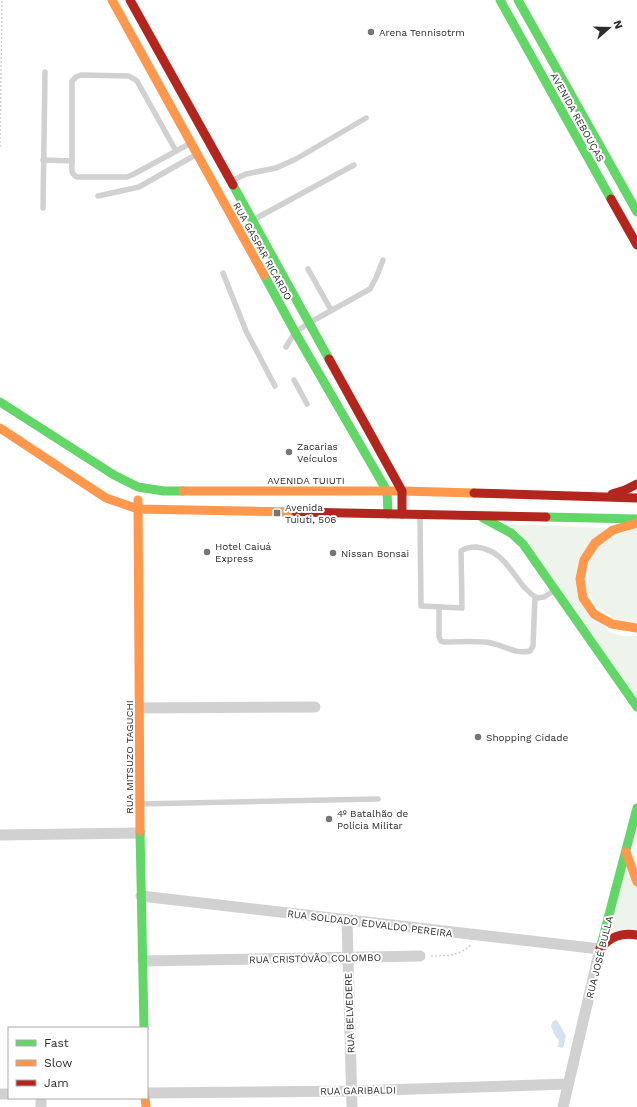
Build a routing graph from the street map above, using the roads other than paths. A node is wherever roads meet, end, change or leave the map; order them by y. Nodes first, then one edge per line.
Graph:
1 (112, 0) edge
2 (130, 0) edge
3 (500, 0) edge
4 (518, 0) edge
5 (537, 33) junction
6 (150, 36) junction
7 (524, 41) junction
8 (136, 43) junction
9 (45, 72) dead end
10 (163, 75) junction
11 (366, 118) dead end
12 (191, 142) junction
13 (176, 151) junction
14 (198, 153) junction
15 (43, 160) junction
16 (72, 161) junction
17 (354, 165) dead end
18 (223, 184) junction
19 (98, 196) dead end
20 (43, 208) dead end
21 (637, 212) edge
22 (252, 220) junction
23 (623, 220) junction
24 (239, 228) junction
25 (637, 245) edge
26 (383, 260) dead end
27 (308, 269) dead end
28 (223, 273) dead end
29 (331, 310) junction
30 (309, 322) junction
31 (295, 332) junction
32 (286, 347) dead end
33 (294, 380) dead end
34 (275, 386) dead end
35 (0, 402) edge
36 (307, 404) dead end
37 (0, 428) edge
38 (58, 447) junction
39 (383, 458) junction
40 (52, 462) junction
41 (372, 464) junction
42 (637, 484) edge
43 (138, 487) junction
44 (387, 491) junction
45 (402, 492) junction
46 (602, 497) junction
47 (637, 498) edge
48 (138, 509) junction
49 (388, 514) junction
50 (402, 514) junction
51 (420, 515) junction
52 (480, 516) junction
53 (637, 519) edge
54 (637, 523) edge
55 (555, 590) junction
56 (534, 597) junction
57 (439, 607) junction
58 (637, 628) edge
59 (315, 707) dead end
60 (637, 707) edge
61 (140, 708) junction
62 (378, 799) dead end
63 (140, 804) junction
64 (637, 808) edge
65 (140, 833) junction
66 (0, 835) edge
67 (626, 852) junction
68 (637, 882) edge
69 (141, 896) junction
70 (347, 920) junction
71 (637, 935) edge
72 (600, 949) junction
73 (420, 956) road end
74 (348, 957) junction
75 (143, 961) junction
76 (144, 1027) edge
77 (568, 1084) junction
78 (352, 1091) junction
79 (148, 1093) edge
80 (352, 1107) edge
81 (563, 1107) edge

1 - 8 main road, RUA GASPAR RICARDO
2 - 6 main road, RUA GASPAR RICARDO
3 - 7 main road, AVENIDA REBOUÇAS
4 - 5 main road, AVENIDA REBOUÇAS
5 - 7 main road
5 - 21 main road, AVENIDA REBOUÇAS
6 - 8 main road
6 - 10 main road, RUA GASPAR RICARDO
7 - 23 main road, AVENIDA REBOUÇAS
8 - 10 main road, RUA GASPAR RICARDO
9 - 15 lane
10 - 12 main road, RUA GASPAR RICARDO
10 - 18 main road, RUA GASPAR RICARDO
11 - 18 lane
12 - 13 lane
12 - 14 main road, RUA GASPAR RICARDO
13 - 16 lane
13 - 16 lane
14 - 18 main road, RUA GASPAR RICARDO
14 - 19 lane
15 - 16 lane
15 - 20 lane
17 - 22 lane
18 - 22 main road, RUA GASPAR RICARDO
18 - 24 main road, RUA GASPAR RICARDO
21 - 23 main road
22 - 24 lane
22 - 30 main road, RUA GASPAR RICARDO
23 - 25 main road, AVENIDA REBOUÇAS
24 - 31 main road, RUA GASPAR RICARDO
26 - 29 lane
27 - 29 lane
28 - 34 lane
29 - 30 lane
30 - 31 lane
30 - 39 main road, RUA GASPAR RICARDO
31 - 32 lane
31 - 41 main road, RUA GASPAR RICARDO
33 - 36 lane
35 - 38 main road, AVENIDA TUIUTI
37 - 40 main road
38 - 40 main road
38 - 43 main road, AVENIDA TUIUTI
39 - 41 main road
39 - 45 main road, RUA GASPAR RICARDO
40 - 48 main road
41 - 44 main road, RUA GASPAR RICARDO
42 - 46 main road
43 - 44 main road, AVENIDA TUIUTI
43 - 48 main road, RUA MITSUZO TAGUCHI
44 - 45 main road, AVENIDA TUIUTI
44 - 49 main road, RUA GASPAR RICARDO
45 - 46 main road, AVENIDA TUIUTI
45 - 50 main road, RUA GASPAR RICARDO
46 - 47 main road, AVENIDA TUIUTI
48 - 49 main road
48 - 61 main road, RUA MITSUZO TAGUCHI
49 - 50 main road
50 - 51 main road
51 - 52 main road
51 - 57 lane
52 - 53 main road
52 - 55 main road
54 - 58 main road
55 - 56 lane
55 - 60 main road
56 - 57 lane
56 - 57 lane
59 - 61 street
61 - 63 main road, RUA MITSUZO TAGUCHI
62 - 63 lane
63 - 65 main road, RUA MITSUZO TAGUCHI
64 - 67 main road, RUA JOSÉ BULLA
65 - 66 street
65 - 69 main road, RUA MITSUZO TAGUCHI
67 - 68 main road
67 - 72 main road, RUA JOSÉ BULLA
69 - 70 street, RUA SOLDADO EDVALDO PEREIRA
69 - 75 main road, RUA MITSUZO TAGUCHI
70 - 72 street, RUA SOLDADO EDVALDO PEREIRA
70 - 74 street, RUA BELVEDERE
71 - 72 main road
72 - 77 street, RUA JOSÉ BULLA
73 - 74 street, RUA CRISTÓVÃO COLOMBO
74 - 75 street, RUA CRISTÓVÃO COLOMBO
74 - 78 street, RUA BELVEDERE
75 - 76 main road, RUA MITSUZO TAGUCHI
77 - 78 street, RUA GARIBALDI
77 - 81 street, RUA JOSÉ BULLA
78 - 79 street, RUA GARIBALDI
78 - 80 street, RUA BELVEDERE

